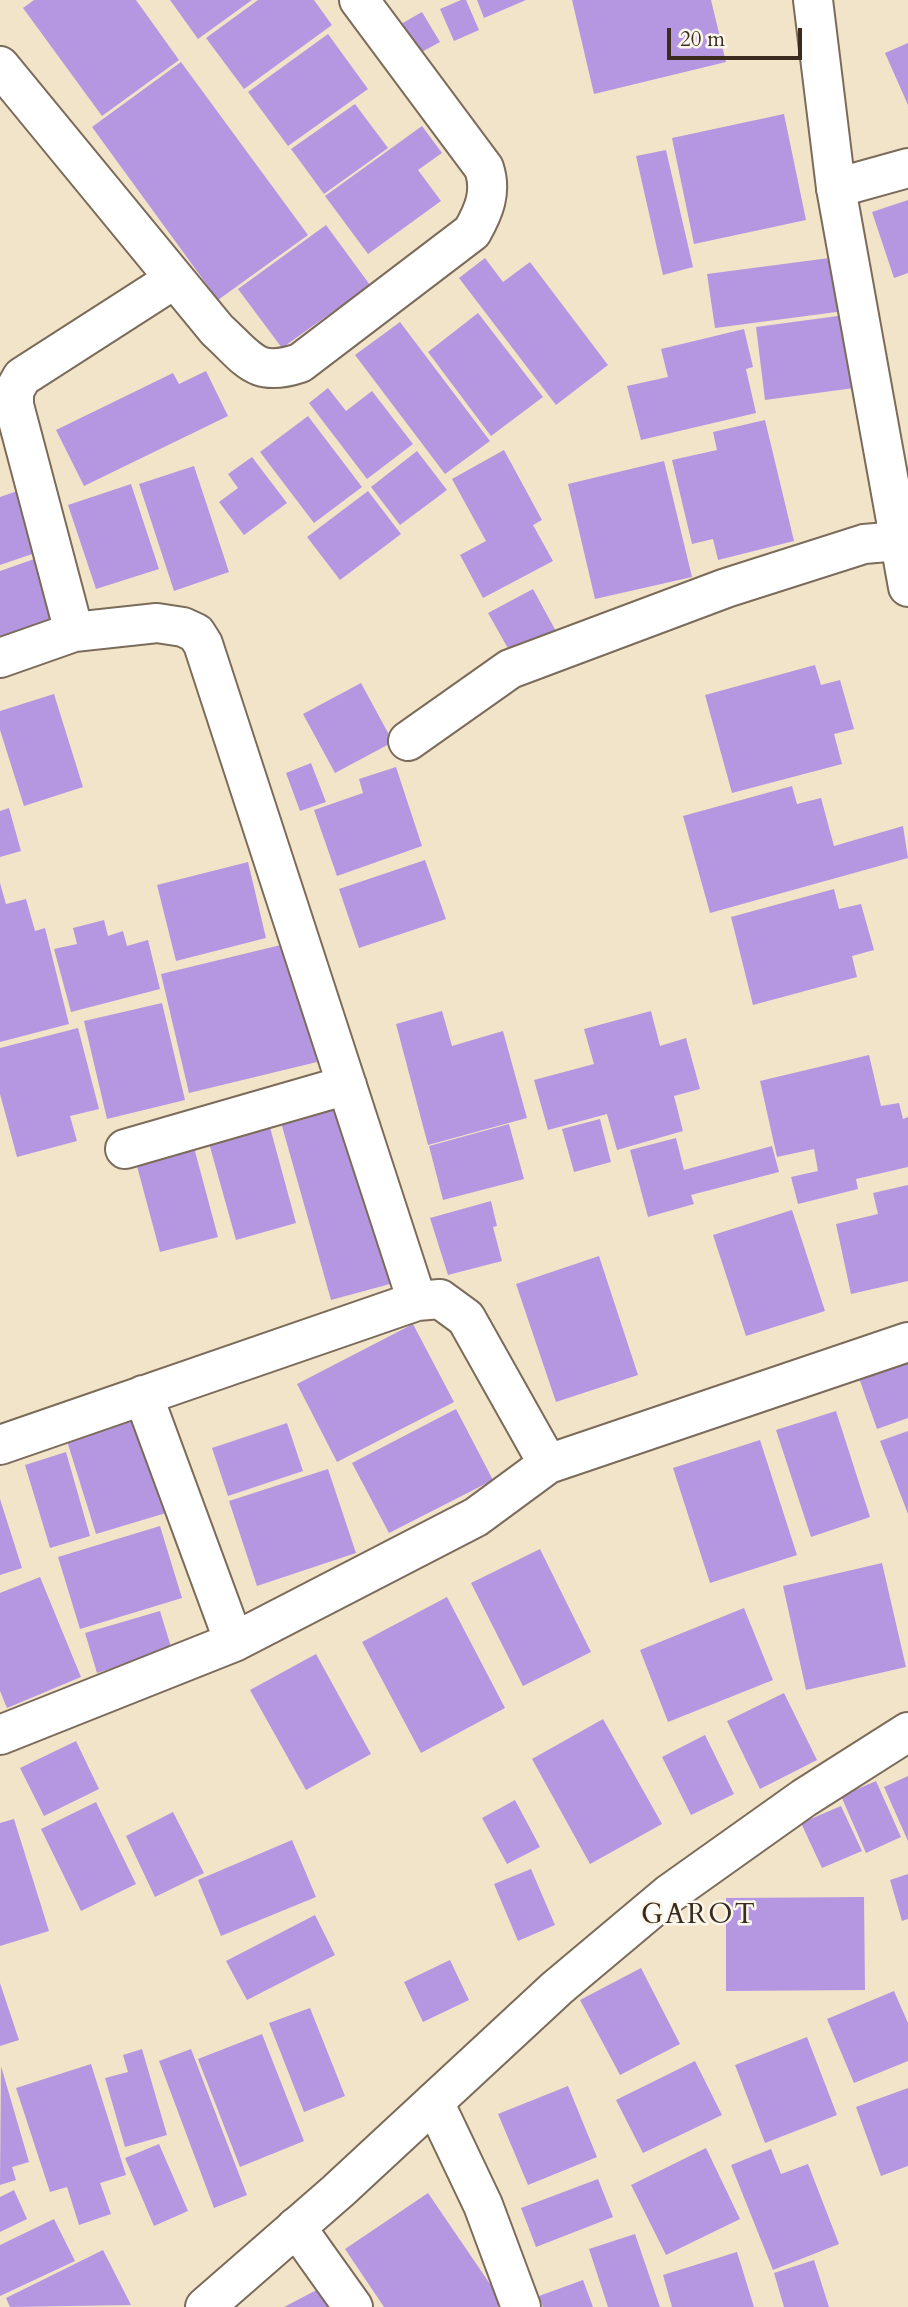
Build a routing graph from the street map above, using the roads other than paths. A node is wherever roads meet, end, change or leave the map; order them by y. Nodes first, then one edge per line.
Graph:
1 (359, 0) edge
2 (813, 0) edge
3 (0, 66) edge
4 (894, 171) edge
5 (836, 188) junction
6 (173, 280) junction
7 (897, 464) edge
8 (899, 541) junction
9 (908, 587) edge
10 (74, 632) junction
11 (0, 658) edge
12 (408, 741) dead end
13 (348, 1085) junction
14 (125, 1149) dead end
15 (417, 1301) junction
16 (908, 1342) edge
17 (143, 1395) junction
18 (1, 1442) edge
19 (548, 1464) junction
20 (234, 1642) junction
21 (908, 1732) edge
22 (0, 1735) edge
23 (434, 2102) junction
24 (296, 2227) junction
25 (205, 2307) edge
26 (353, 2307) edge
27 (521, 2307) edge

1 - 6 street
2 - 5 street
3 - 6 street
4 - 5 street
5 - 7 street
6 - 10 street
7 - 8 street
8 - 9 street
8 - 12 street
10 - 11 street
10 - 13 street
13 - 14 street
13 - 15 street
15 - 17 street
15 - 19 street
16 - 19 street
17 - 18 street
17 - 20 street
19 - 20 street
20 - 22 street
21 - 23 street
23 - 24 street
23 - 27 street
24 - 25 street
24 - 26 street

